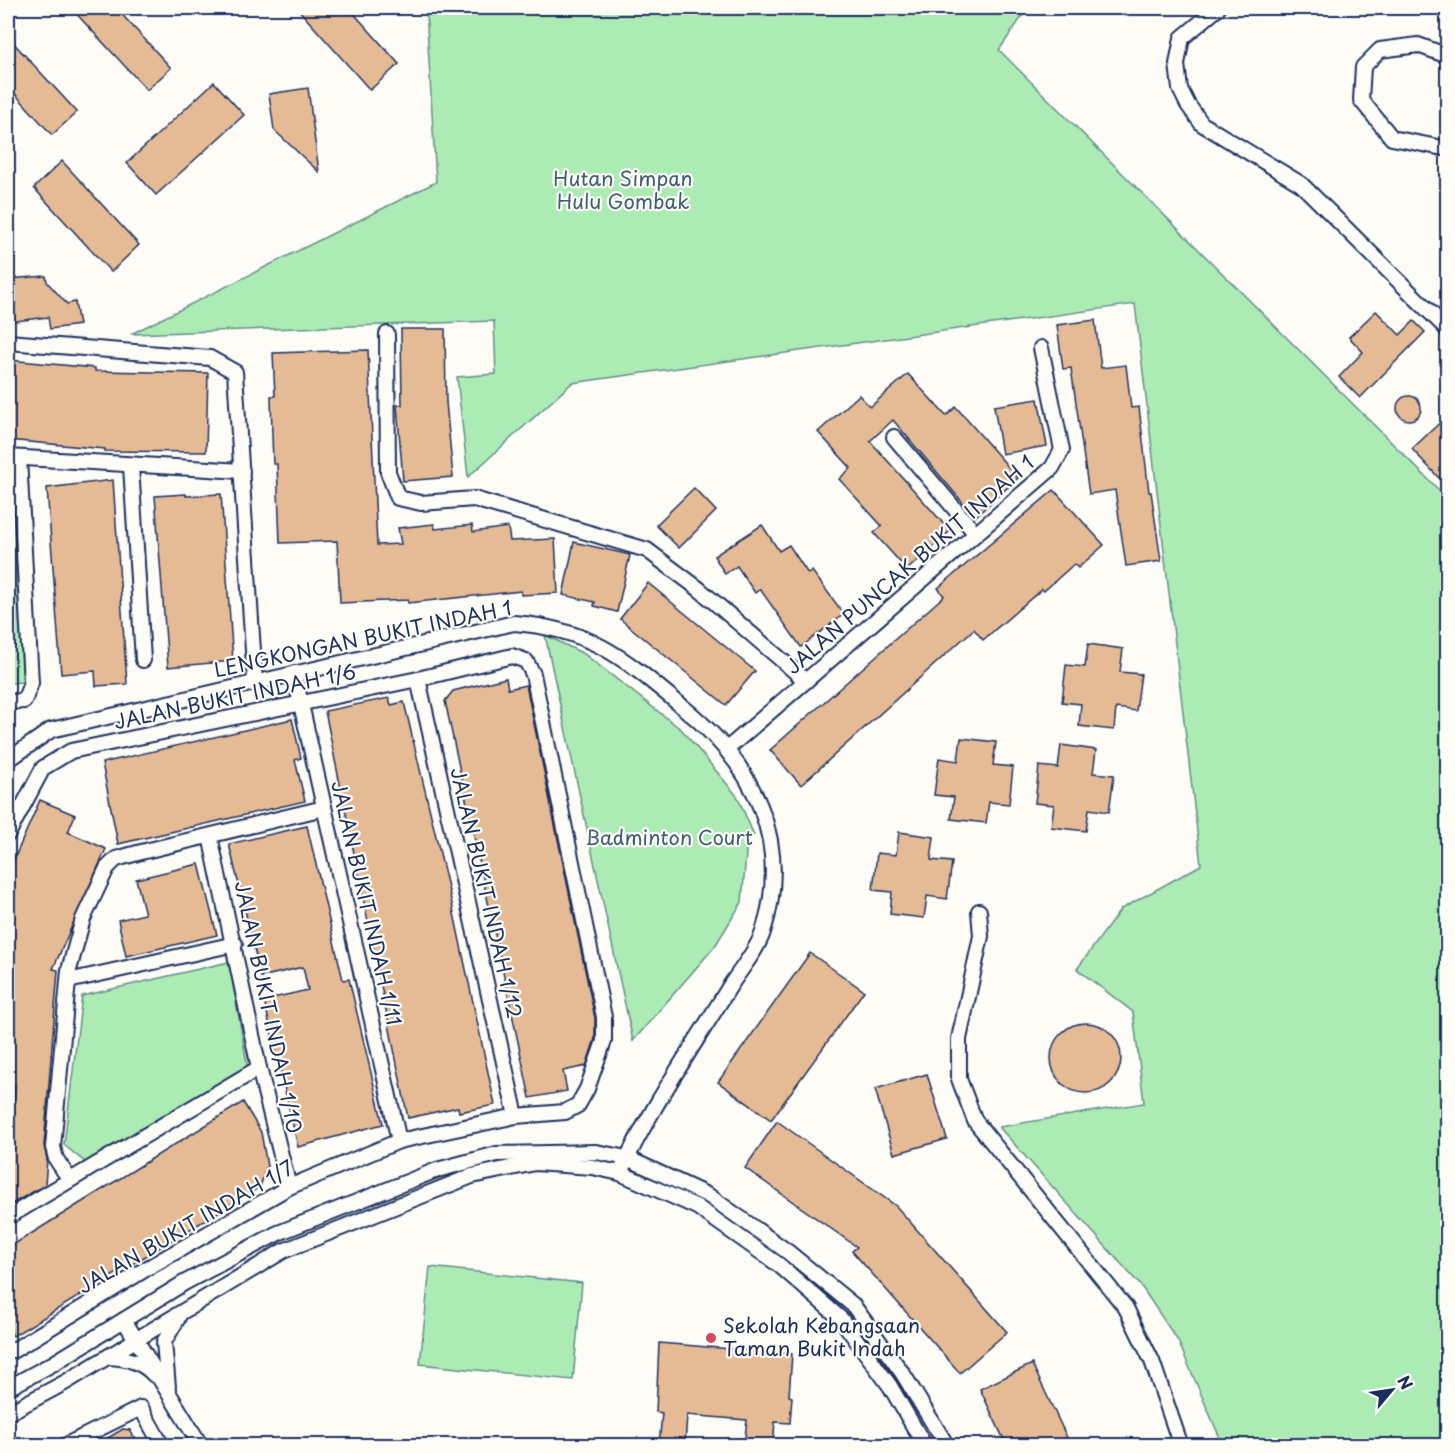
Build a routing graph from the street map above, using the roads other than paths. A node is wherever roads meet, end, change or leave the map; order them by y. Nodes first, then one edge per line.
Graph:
1 (1218, 8) edge
2 (1448, 56) edge
3 (1448, 149) edge
4 (1448, 330) edge
5 (387, 334) dead end
6 (8, 342) edge
7 (1041, 348) dead end
8 (894, 437) dead end
9 (13, 458) edge
10 (131, 466) junction
11 (242, 471) junction
12 (976, 534) junction
13 (143, 660) dead end
14 (294, 674) junction
15 (418, 679) junction
16 (806, 681) junction
17 (255, 682) junction
18 (8, 702) edge
19 (302, 703) junction
20 (727, 749) junction
21 (8, 760) edge
22 (324, 808) junction
23 (8, 834) edge
24 (210, 836) junction
25 (979, 912) dead end
26 (235, 944) junction
27 (68, 981) junction
28 (259, 1068) junction
29 (565, 1112) joint
30 (516, 1116) junction
31 (399, 1141) junction
32 (627, 1158) junction
33 (620, 1173) junction
34 (70, 1180) junction
35 (289, 1187) junction
36 (8, 1217) edge
37 (184, 1312) junction
38 (124, 1320) junction
39 (137, 1340) junction
40 (8, 1350) edge
41 (108, 1357) junction
42 (8, 1377) edge
43 (25, 1379) junction
44 (8, 1388) edge
45 (168, 1393) junction
46 (8, 1413) edge
47 (64, 1446) edge
48 (162, 1446) edge
49 (201, 1446) edge
50 (925, 1446) edge
51 (948, 1446) edge
52 (1181, 1446) edge

1 - 4 street
2 - 3 street
5 - 16 street
6 - 11 street
7 - 12 street, JALAN PUNCAK BUKIT INDAH 1
8 - 12 street
9 - 10 street
9 - 18 street
10 - 11 street
10 - 13 street
11 - 17 street
12 - 16 street, JALAN PUNCAK BUKIT INDAH 1
14 - 17 street, LENGKONGAN BUKIT INDAH 1
14 - 19 street, JALAN BUKIT INDAH 1/11
14 - 20 street, LENGKONGAN BUKIT INDAH 1
15 - 19 street, JALAN BUKIT INDAH 1/6
15 - 29 street, JALAN BUKIT INDAH 1/6
15 - 30 street, JALAN BUKIT INDAH 1/12
16 - 20 street, JALAN PUNCAK BUKIT INDAH 1
17 - 21 street, LENGKONGAN BUKIT INDAH 1
19 - 22 street, JALAN BUKIT INDAH 1/11
19 - 23 street, JALAN BUKIT INDAH 1/6
20 - 32 street, LENGKONGAN BUKIT INDAH 1
22 - 24 street
22 - 31 street, JALAN BUKIT INDAH 1/11
24 - 26 street, JALAN BUKIT INDAH 1/10
24 - 27 street
25 - 52 street
26 - 27 street
26 - 28 street, JALAN BUKIT INDAH 1/10
27 - 34 street
28 - 34 street
28 - 35 street, JALAN BUKIT INDAH 1/10
29 - 30 street, JALAN BUKIT INDAH 1/7
30 - 31 street, JALAN BUKIT INDAH 1/7
31 - 35 street, JALAN BUKIT INDAH 1/7
32 - 33 street, LENGKONGAN BUKIT INDAH 1
32 - 38 street
32 - 51 street
33 - 37 street
33 - 50 street
34 - 36 street
35 - 40 street, JALAN BUKIT INDAH 1/7
37 - 39 street
37 - 45 street
38 - 39 street
38 - 43 street
39 - 41 street
39 - 45 street
41 - 45 street
41 - 46 street
42 - 43 street
43 - 44 street
45 - 49 street
47 - 48 street

